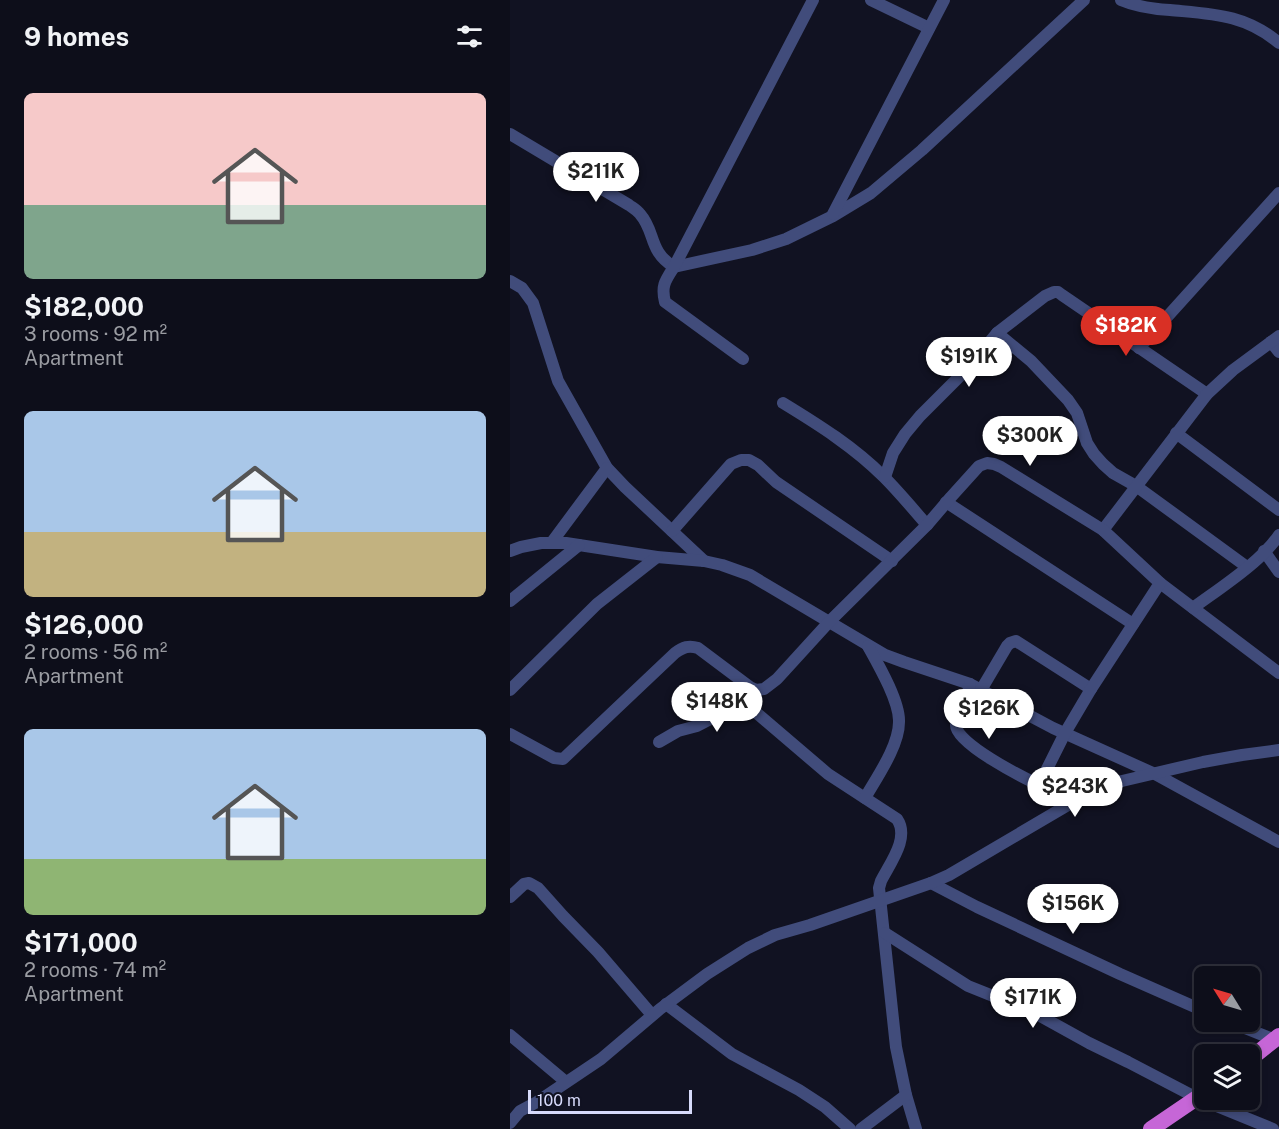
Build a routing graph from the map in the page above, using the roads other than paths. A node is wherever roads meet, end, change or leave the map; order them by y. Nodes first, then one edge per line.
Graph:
1 (813, 0) edge
2 (871, 0) edge
3 (944, 0) edge
4 (1084, 0) edge
5 (1121, 0) edge
6 (929, 28) junction
7 (1279, 43) edge
8 (510, 134) edge
9 (1279, 193) edge
10 (833, 216) junction
11 (674, 267) junction
12 (510, 281) edge
13 (997, 333) junction
14 (1276, 343) edge
15 (1140, 348) junction
16 (743, 359) dead end
17 (1207, 394) junction
18 (783, 403) dead end
19 (1176, 433) junction
20 (607, 468) junction
21 (885, 477) junction
22 (1136, 486) junction
23 (946, 502) junction
24 (1279, 510) edge
25 (927, 525) junction
26 (1103, 530) junction
27 (672, 531) junction
28 (1279, 535) edge
29 (552, 542) junction
30 (579, 546) junction
31 (510, 551) edge
32 (1264, 551) junction
33 (657, 557) junction
34 (704, 561) junction
35 (892, 561) junction
36 (1247, 567) junction
37 (1279, 572) edge
38 (1160, 583) junction
39 (510, 601) edge
40 (1193, 608) junction
41 (829, 622) junction
42 (1133, 624) junction
43 (867, 645) junction
44 (1279, 673) edge
45 (750, 687) junction
46 (975, 687) junction
47 (1091, 689) junction
48 (510, 690) edge
49 (739, 698) junction
50 (1065, 733) junction
51 (510, 734) edge
52 (659, 742) dead end
53 (1279, 750) edge
54 (1155, 774) junction
55 (1038, 785) junction
56 (865, 798) junction
57 (1073, 802) junction
58 (1279, 842) edge
59 (931, 883) junction
60 (510, 897) edge
61 (882, 900) junction
62 (885, 933) junction
63 (666, 1004) junction
64 (1194, 1007) edge
65 (652, 1015) junction
66 (1259, 1032) edge
67 (510, 1035) edge
68 (1277, 1038) edge
69 (1260, 1051) edge
70 (566, 1082) junction
71 (1194, 1092) edge
72 (906, 1095) junction
73 (1194, 1100) edge
74 (1233, 1110) edge
75 (510, 1123) edge
76 (850, 1129) edge
77 (861, 1129) edge
78 (916, 1129) edge
79 (1151, 1129) edge
80 (1273, 1129) edge

1 - 11 street
2 - 6 street
3 - 6 street
4 - 10 street
5 - 7 street
6 - 10 street
8 - 11 street
9 - 15 street
10 - 11 street
11 - 16 street
12 - 20 street
13 - 15 street
13 - 21 street
13 - 22 street
14 - 17 street
15 - 17 street
17 - 19 street
18 - 21 street
19 - 22 street
19 - 24 street
20 - 27 street
20 - 29 street
21 - 25 street
22 - 26 street
22 - 36 street
23 - 25 street
23 - 26 street
23 - 42 street
25 - 35 street
26 - 38 street
27 - 34 street
27 - 35 street
28 - 32 street
29 - 30 street
29 - 31 street
30 - 33 street
30 - 39 street
32 - 36 street
32 - 37 street
33 - 34 street
33 - 48 street
34 - 41 street
35 - 41 street
36 - 40 street
38 - 40 street
38 - 42 street
40 - 44 street
41 - 43 street
41 - 45 street
42 - 47 street
43 - 46 street
43 - 56 street
45 - 49 street
45 - 51 street
46 - 47 street
46 - 50 street
46 - 55 street
47 - 50 street
49 - 52 street
49 - 56 street
50 - 54 street
50 - 55 street
53 - 54 street
54 - 57 street
54 - 58 street
55 - 57 street
56 - 61 street
57 - 59 street
59 - 61 street
59 - 64 street
60 - 65 street
61 - 62 street
61 - 63 street
62 - 71 street
62 - 72 street
63 - 65 street
63 - 76 street
65 - 70 street
66 - 68 street
67 - 70 street
68 - 69 highway
70 - 75 street
72 - 77 street
72 - 78 street
73 - 79 highway
74 - 80 street

